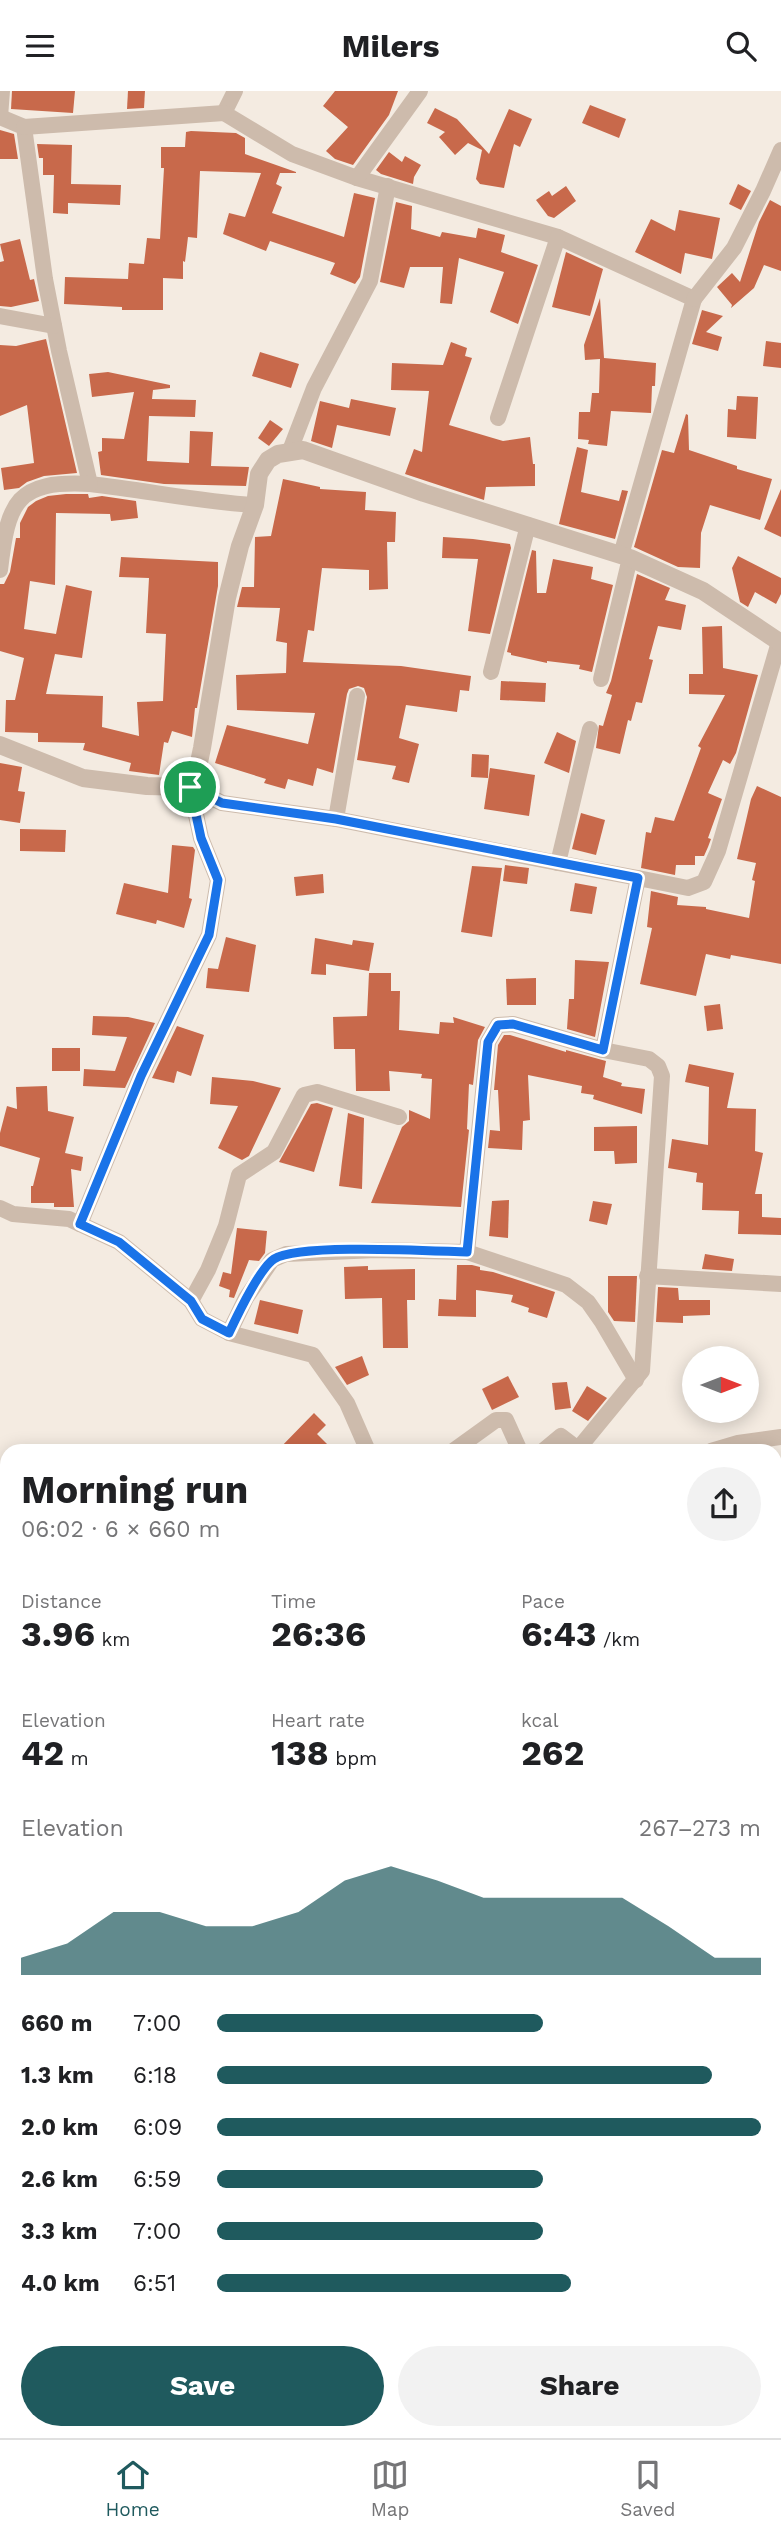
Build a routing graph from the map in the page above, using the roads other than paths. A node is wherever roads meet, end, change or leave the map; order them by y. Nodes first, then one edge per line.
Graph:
1 (2, 91) edge
2 (235, 91) edge
3 (420, 91) edge
4 (224, 113) junction
5 (0, 117) edge
6 (24, 127) junction
7 (781, 150) edge
8 (357, 178) junction
9 (388, 186) junction
10 (558, 237) junction
11 (694, 299) junction
12 (0, 316) edge
13 (54, 326) junction
14 (498, 418) dead end
15 (289, 453) junction
16 (90, 484) junction
17 (255, 505) junction
18 (528, 525) junction
19 (626, 557) junction
20 (0, 570) edge
21 (780, 643) edge
22 (491, 672) dead end
23 (601, 679) dead end
24 (357, 695) dead end
25 (590, 729) dead end
26 (0, 745) edge
27 (190, 787) junction
28 (336, 819) junction
29 (558, 863) junction
30 (638, 878) junction
31 (603, 1050) junction
32 (399, 1117) dead end
33 (0, 1208) edge
34 (80, 1224) junction
35 (467, 1252) junction
36 (647, 1276) junction
37 (781, 1284) edge
38 (191, 1301) junction
39 (229, 1333) junction
40 (636, 1380) junction
41 (781, 1437) edge
42 (365, 1444) edge
43 (463, 1444) edge
44 (517, 1444) edge
45 (551, 1444) edge
46 (572, 1444) edge
47 (585, 1444) edge
48 (735, 1444) edge

1 - 5 street
2 - 4 street
3 - 8 street
4 - 6 street
4 - 8 street
5 - 6 street
6 - 13 street
7 - 11 street
8 - 9 street
9 - 10 street
9 - 15 street
10 - 11 street
10 - 14 street
11 - 19 street
12 - 13 street
13 - 16 street
15 - 17 street
15 - 18 street
16 - 17 street
16 - 20 street
17 - 27 street
18 - 19 street
18 - 22 street
19 - 21 street
19 - 23 street
21 - 30 street
24 - 28 street
25 - 29 street
26 - 27 street
27 - 28 street
27 - 34 street
28 - 29 street
29 - 30 street
30 - 31 street
31 - 35 street
31 - 36 street
32 - 38 street
33 - 34 street
34 - 38 street
35 - 39 street
35 - 40 street
36 - 37 street
36 - 40 street
38 - 39 street
39 - 42 street
40 - 47 street
41 - 48 street
43 - 44 street
45 - 46 street

